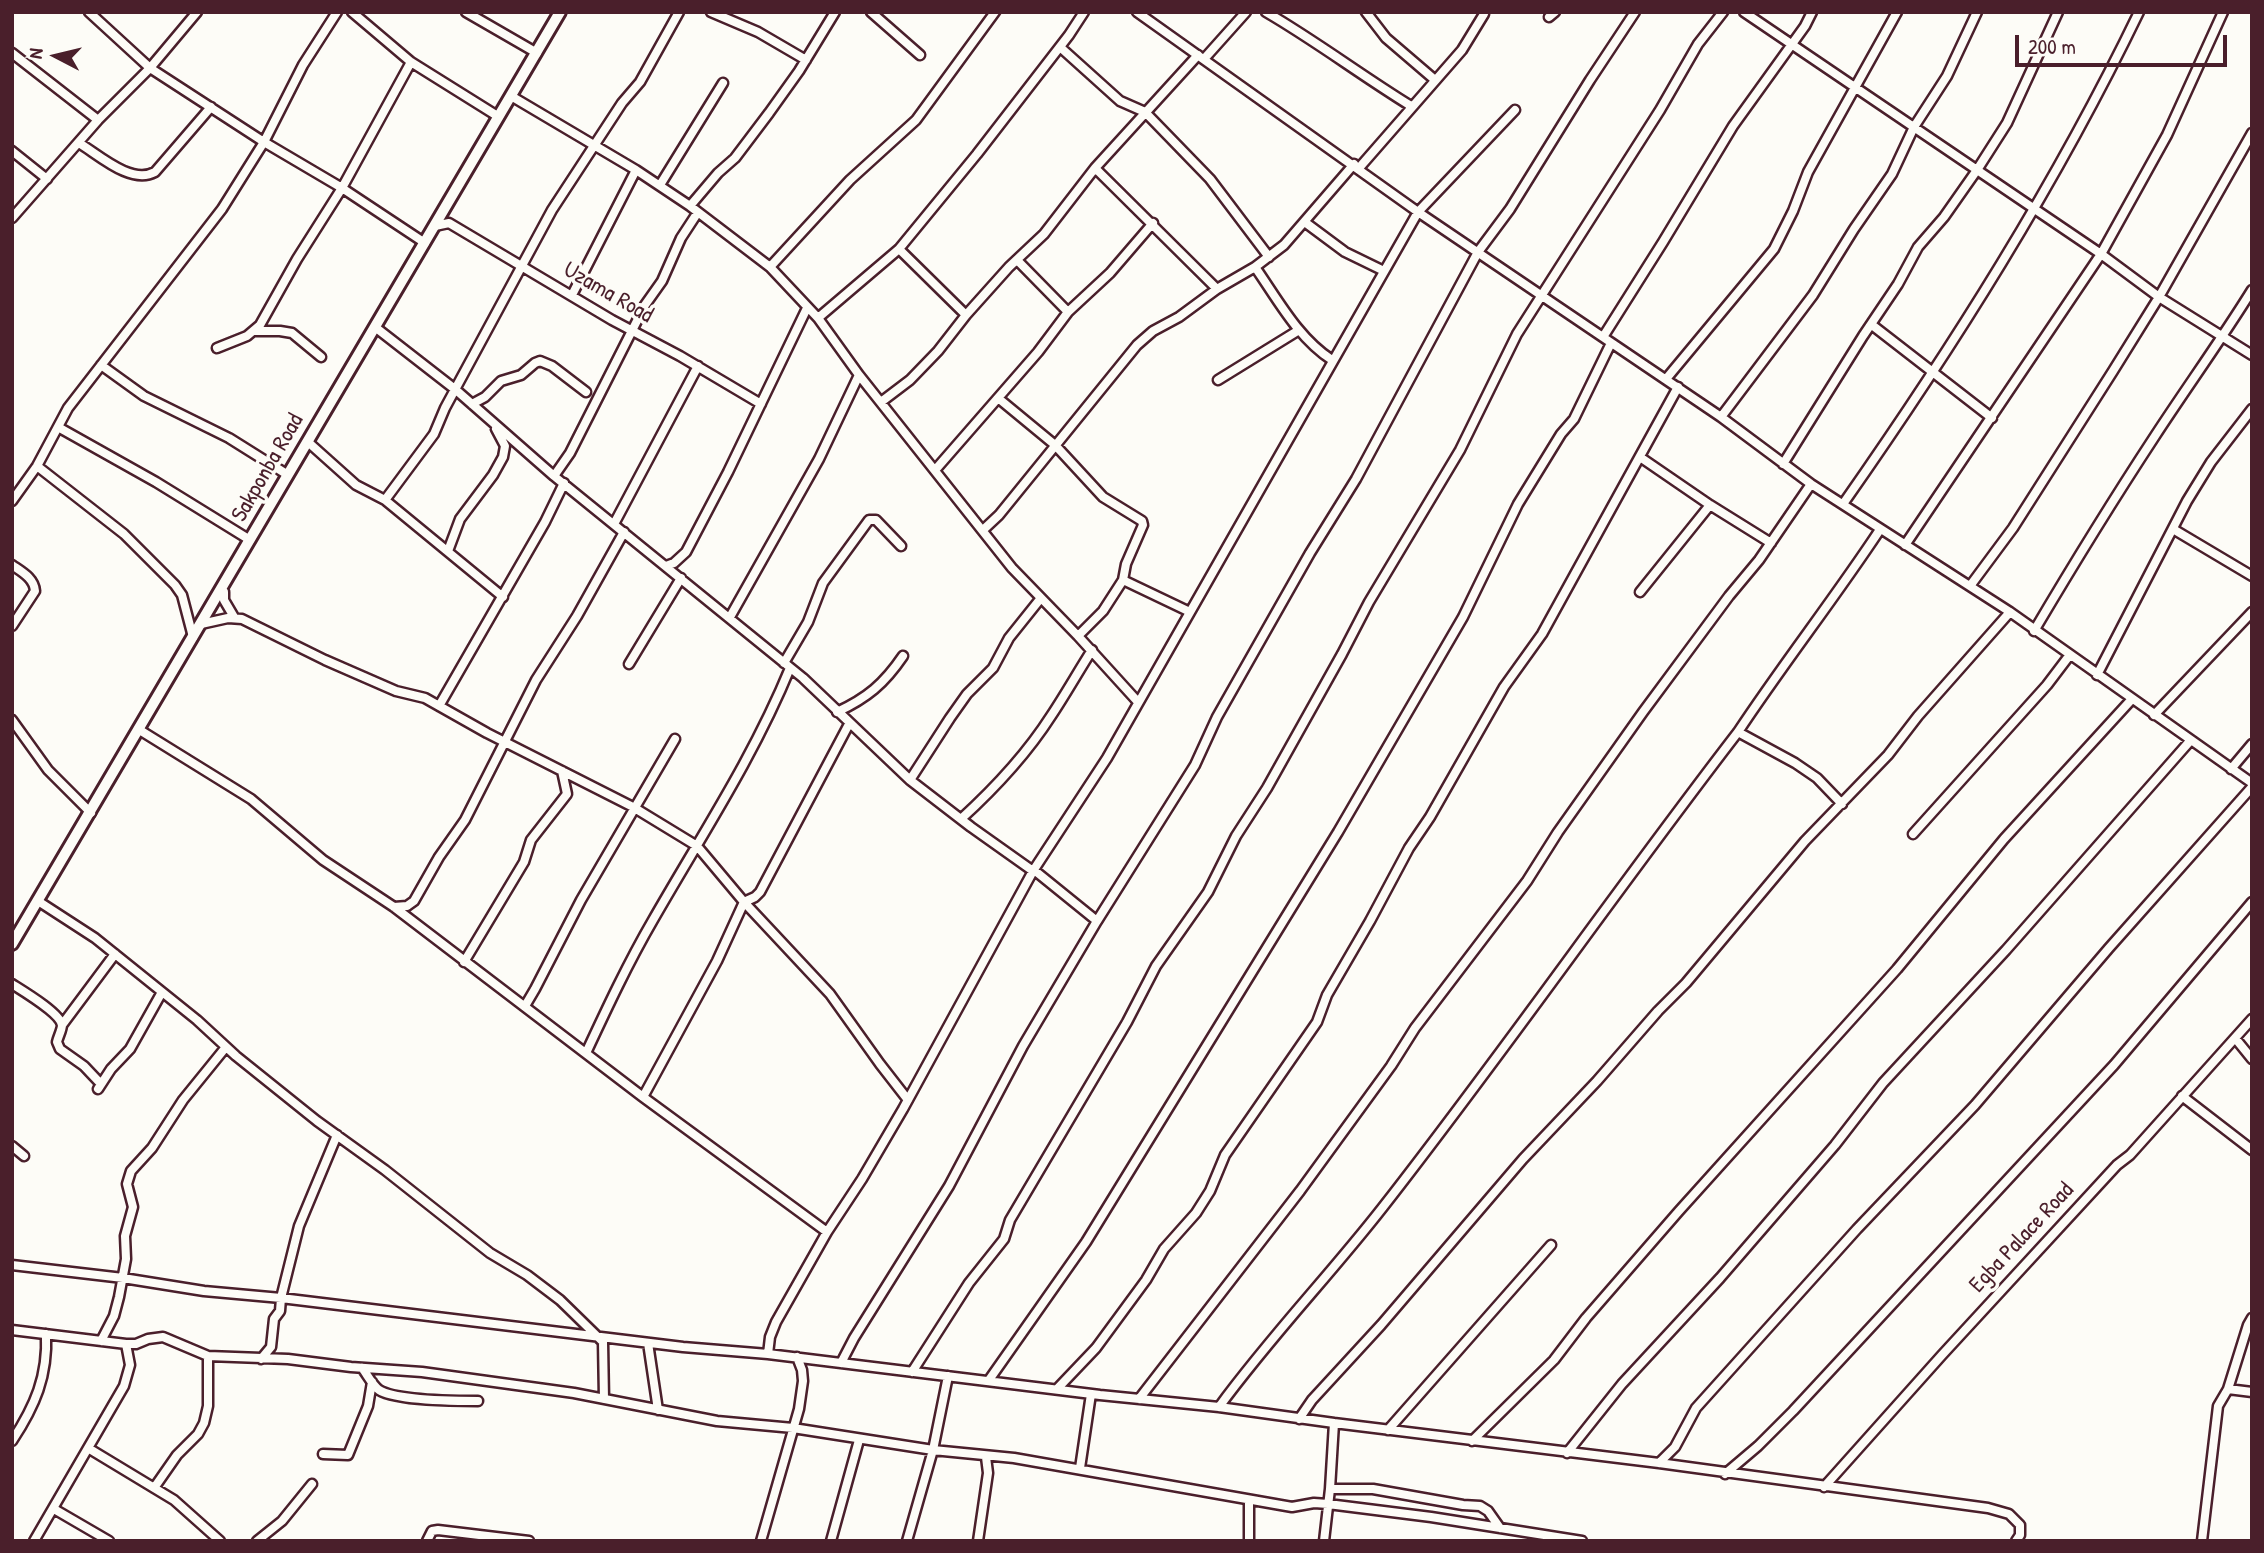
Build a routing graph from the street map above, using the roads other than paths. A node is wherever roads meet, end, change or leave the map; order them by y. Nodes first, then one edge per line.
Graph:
1 (89, 12) edge
2 (197, 12) edge
3 (337, 12) edge
4 (352, 12) edge
5 (466, 12) edge
6 (560, 12) edge
7 (679, 12) edge
8 (711, 12) edge
9 (835, 12) edge
10 (871, 12) edge
11 (981, 12) edge
12 (1084, 12) edge
13 (1137, 12) edge
14 (1246, 12) edge
15 (1266, 12) edge
16 (1366, 12) edge
17 (1635, 12) edge
18 (1723, 12) edge
19 (1744, 12) edge
20 (1812, 12) edge
21 (1897, 12) edge
22 (1977, 12) edge
23 (2058, 12) edge
24 (2139, 12) edge
25 (2223, 12) edge
26 (1484, 14) dead end
27 (992, 16) edge
28 (1791, 44) junction
29 (1060, 47) junction
30 (12, 53) edge
31 (537, 53) junction
32 (920, 55) dead end
33 (1201, 57) junction
34 (806, 60) junction
35 (411, 62) junction
36 (150, 68) junction
37 (1435, 80) junction
38 (723, 83) dead end
39 (1856, 88) junction
40 (511, 96) junction
41 (1412, 106) junction
42 (211, 107) junction
43 (1515, 110) dead end
44 (1145, 112) junction
45 (499, 117) junction
46 (98, 120) junction
47 (1914, 127) junction
48 (2252, 133) edge
49 (264, 142) junction
50 (79, 143) junction
51 (596, 146) junction
52 (12, 151) edge
53 (1356, 166) junction
54 (1095, 167) junction
55 (636, 170) junction
56 (1977, 170) junction
57 (47, 179) junction
58 (660, 185) junction
59 (342, 187) junction
60 (690, 206) junction
61 (2035, 209) junction
62 (698, 212) junction
63 (1418, 212) junction
64 (12, 218) edge
65 (1153, 223) junction
66 (1306, 223) junction
67 (435, 226) junction
68 (425, 243) junction
69 (899, 249) junction
70 (1478, 252) junction
71 (2101, 254) junction
72 (1269, 257) junction
73 (1017, 260) junction
74 (521, 266) junction
75 (770, 267) junction
76 (1255, 267) junction
77 (1384, 271) junction
78 (1217, 289) junction
79 (2252, 290) edge
80 (572, 295) junction
81 (1542, 297) junction
82 (2159, 297) junction
83 (807, 308) junction
84 (1068, 312) junction
85 (966, 315) junction
86 (818, 318) junction
87 (1872, 325) junction
88 (376, 327) junction
89 (634, 330) junction
90 (1299, 330) junction
91 (255, 331) junction
92 (1603, 337) junction
93 (2223, 337) junction
94 (1611, 344) junction
95 (217, 348) dead end
96 (2252, 355) edge
97 (321, 356) dead end
98 (1332, 360) junction
99 (101, 365) junction
100 (698, 366) junction
101 (1930, 372) junction
102 (859, 374) junction
103 (1666, 379) junction
104 (1218, 380) dead end
105 (1678, 387) junction
106 (456, 390) junction
107 (586, 393) dead end
108 (998, 398) junction
109 (881, 402) junction
110 (472, 404) junction
111 (761, 404) junction
112 (2252, 410) edge
113 (1721, 417) junction
114 (1992, 418) junction
115 (495, 424) junction
116 (58, 427) junction
117 (308, 442) junction
118 (1055, 445) junction
119 (1640, 457) junction
120 (1783, 464) junction
121 (37, 466) junction
122 (936, 469) junction
123 (288, 475) junction
124 (554, 476) junction
125 (564, 483) junction
126 (1811, 485) junction
127 (385, 500) junction
128 (12, 501) edge
129 (1843, 504) junction
130 (1710, 505) junction
131 (614, 524) junction
132 (2173, 529) junction
133 (983, 530) junction
134 (1880, 531) junction
135 (624, 532) junction
136 (250, 540) junction
137 (1771, 543) junction
138 (1905, 545) junction
139 (901, 547) dead end
140 (448, 551) junction
141 (12, 565) edge
142 (666, 566) junction
143 (2252, 576) edge
144 (681, 578) junction
145 (1123, 580) junction
146 (1970, 586) junction
147 (224, 592) dead end
148 (1640, 592) dead end
149 (503, 597) junction
150 (1041, 598) junction
151 (1190, 612) junction
152 (2010, 612) junction
153 (2252, 612) edge
154 (234, 617) junction
155 (730, 617) junction
156 (201, 624) junction
157 (12, 626) edge
158 (2034, 631) junction
159 (1079, 636) junction
160 (193, 637) junction
161 (1092, 650) junction
162 (903, 656) dead end
163 (2069, 656) junction
164 (629, 664) dead end
165 (787, 665) junction
166 (2097, 675) junction
167 (2132, 699) junction
168 (1138, 702) junction
169 (439, 706) junction
170 (837, 712) junction
171 (2154, 715) junction
172 (12, 720) edge
173 (849, 724) junction
174 (138, 729) junction
175 (1738, 733) junction
176 (675, 738) dead end
177 (2190, 741) junction
178 (505, 743) junction
179 (2252, 744) edge
180 (2231, 769) junction
181 (562, 771) junction
182 (910, 780) junction
183 (2252, 785) edge
184 (1842, 804) junction
185 (633, 807) junction
186 (91, 813) junction
187 (961, 819) junction
188 (1913, 834) dead end
189 (697, 846) junction
190 (1034, 871) junction
191 (38, 901) junction
192 (744, 902) junction
193 (2252, 902) edge
194 (394, 907) junction
195 (1097, 920) junction
196 (12, 944) edge
197 (115, 954) junction
198 (464, 962) junction
199 (12, 984) edge
200 (162, 992) junction
201 (525, 1006) junction
202 (2252, 1019) edge
203 (62, 1025) junction
204 (2235, 1038) junction
205 (226, 1047) junction
206 (586, 1053) junction
207 (2252, 1059) edge
208 (643, 1097) junction
209 (2182, 1097) junction
210 (908, 1100) junction
211 (337, 1135) junction
212 (12, 1146) edge
213 (2252, 1150) edge
214 (24, 1156) dead end
215 (827, 1232) junction
216 (1551, 1245) dead end
217 (12, 1265) edge
218 (122, 1278) junction
219 (281, 1298) junction
220 (2252, 1318) edge
221 (12, 1330) edge
222 (46, 1334) junction
223 (600, 1336) junction
224 (101, 1341) junction
225 (125, 1343) junction
226 (648, 1343) junction
227 (768, 1354) junction
228 (208, 1356) junction
229 (797, 1357) junction
230 (261, 1359) junction
231 (841, 1363) junction
232 (362, 1368) junction
233 (912, 1372) junction
234 (948, 1376) junction
235 (989, 1380) junction
236 (372, 1382) junction
237 (1057, 1389) junction
238 (2228, 1389) junction
239 (2252, 1392) edge
240 (1091, 1394) junction
241 (604, 1399) junction
242 (1139, 1399) junction
243 (478, 1401) dead end
244 (1219, 1407) junction
245 (658, 1410) junction
246 (1299, 1419) junction
247 (1334, 1423) junction
248 (793, 1428) junction
249 (1388, 1430) junction
250 (12, 1440) edge
251 (859, 1440) junction
252 (1472, 1441) junction
253 (88, 1448) junction
254 (933, 1450) junction
255 (1567, 1453) junction
256 (323, 1454) dead end
257 (986, 1457) junction
258 (1659, 1463) junction
259 (1080, 1468) junction
260 (1725, 1474) junction
261 (312, 1484) dead end
262 (1824, 1487) junction
263 (154, 1488) junction
264 (1330, 1489) junction
265 (1249, 1500) junction
266 (1328, 1504) junction
267 (54, 1509) junction
268 (1500, 1528) junction
269 (34, 1541) edge
270 (109, 1541) edge
271 (220, 1541) edge
272 (257, 1541) edge
273 (427, 1541) edge
274 (529, 1541) edge
275 (761, 1541) edge
276 (831, 1541) edge
277 (907, 1541) edge
278 (978, 1541) edge
279 (1249, 1541) edge
280 (1324, 1541) edge
281 (1582, 1541) edge
282 (2016, 1541) edge
283 (2202, 1541) edge

1 - 36 street
2 - 36 street
3 - 49 street
4 - 35 street
5 - 31 street
6 - 31 main road, Sakponba Road
7 - 51 street
8 - 34 street
9 - 34 street
10 - 32 street
11 - 27 street
12 - 29 street
13 - 33 street
14 - 33 street
15 - 41 street
16 - 37 street
17 - 70 street
18 - 81 street
19 - 28 street
20 - 28 street
21 - 39 street
22 - 47 street
23 - 56 street
24 - 61 street
25 - 71 street
26 - 37 street
27 - 75 street
28 - 39 street
28 - 92 street
29 - 44 street
29 - 69 street
30 - 46 street
31 - 40 main road, Sakponba Road
33 - 44 street
33 - 53 street
34 - 60 street
35 - 45 street
35 - 59 street
36 - 42 street
36 - 46 street
37 - 41 street
38 - 58 street
39 - 47 street
39 - 103 street
40 - 45 main road, Sakponba Road
40 - 51 street
41 - 53 street
42 - 49 street
42 - 50 street
43 - 63 street
44 - 54 street
44 - 72 street
45 - 67 main road, Sakponba Road
46 - 50 street
47 - 56 street
47 - 113 street
48 - 82 street
49 - 59 street
49 - 99 street
50 - 57 street
51 - 55 street
51 - 74 street
52 - 57 street
53 - 63 street
53 - 66 street
54 - 65 street
54 - 73 street
55 - 58 street
55 - 80 street
56 - 61 street
56 - 87 street
57 - 64 street
58 - 60 street
59 - 68 street
59 - 91 street
60 - 62 street
61 - 71 street
61 - 101 street
62 - 75 street
62 - 89 street
63 - 70 street
63 - 77 street
65 - 78 street
65 - 84 street
66 - 72 street
66 - 77 street
67 - 68 main road, Sakponba Road
67 - 74 street, Uzama Road
68 - 88 main road, Sakponba Road
69 - 85 street
69 - 86 street
70 - 81 street
70 - 195 street
71 - 82 street
71 - 114 street
72 - 76 street
73 - 84 street
73 - 85 street
74 - 80 street, Uzama Road
74 - 106 street
75 - 83 street
76 - 78 street
76 - 90 street
77 - 98 street
78 - 118 street
79 - 93 street
80 - 89 street, Uzama Road
81 - 92 street
81 - 233 street
82 - 93 street
82 - 146 street
83 - 86 street
83 - 111 street
84 - 108 street
85 - 109 street
86 - 102 street
87 - 101 street
87 - 120 street
88 - 106 street
88 - 117 main road, Sakponba Road
89 - 100 street, Uzama Road
89 - 124 street
90 - 98 street
90 - 104 street
91 - 95 street
91 - 97 street
92 - 94 street
93 - 96 street
93 - 158 street
94 - 103 street
94 - 235 street
98 - 151 street
99 - 116 street
99 - 123 street
100 - 111 street, Uzama Road
100 - 131 street
101 - 114 street
101 - 129 street
102 - 109 street
102 - 155 street
103 - 105 street
105 - 113 street
105 - 119 street
106 - 110 street
106 - 127 street
107 - 110 street
108 - 118 street
108 - 122 street
109 - 122 street
110 - 115 street
111 - 142 street
112 - 132 street
113 - 120 street
114 - 138 street
115 - 124 street
115 - 140 street
116 - 121 street
116 - 136 street
117 - 123 main road, Sakponba Road
117 - 127 street
118 - 133 street
118 - 145 street
119 - 130 street
119 - 237 street
120 - 126 street
121 - 128 street
121 - 160 street
122 - 133 street
123 - 136 main road, Sakponba Road
124 - 125 street
125 - 131 street
125 - 149 street
126 - 129 street
126 - 137 street
127 - 140 street
129 - 134 street
130 - 137 street
130 - 148 street
131 - 135 street
132 - 143 street
132 - 166 street
133 - 150 street
134 - 138 street
134 - 175 street
135 - 142 street
135 - 178 street
136 - 156 main road, Sakponba Road
137 - 242 street
138 - 146 street
139 - 165 street
140 - 149 street
141 - 157 street
142 - 144 street
144 - 155 street
144 - 164 street
145 - 151 street
145 - 159 street
146 - 152 street
147 - 154 street
149 - 169 street
150 - 159 street
150 - 182 street
151 - 168 street
152 - 158 street
152 - 184 street
153 - 171 street
154 - 156 street
154 - 169 street
155 - 165 street
156 - 160 main road, Sakponba Road
158 - 163 street
159 - 161 street
160 - 174 main road, Sakponba Road
161 - 168 street
161 - 187 street
162 - 170 street
163 - 166 street
163 - 188 street
165 - 170 street
165 - 189 street
166 - 167 street
167 - 171 street
167 - 252 street
168 - 190 street
169 - 178 street
170 - 173 street
171 - 177 street
172 - 186 street
173 - 182 street
173 - 192 street
174 - 186 main road, Sakponba Road
174 - 194 street
175 - 184 street
175 - 244 street
176 - 185 street
177 - 180 street
177 - 255 street
178 - 181 street
178 - 194 street
179 - 180 street
180 - 183 street
181 - 185 street
181 - 198 street
182 - 187 street
183 - 258 street
184 - 246 street
185 - 189 street
185 - 201 street
186 - 191 main road, Sakponba Road
187 - 190 street
189 - 192 street
189 - 206 street
190 - 195 street
190 - 210 street
191 - 196 main road, Sakponba Road
191 - 197 street
192 - 208 street
192 - 210 street
193 - 260 street
194 - 198 street
195 - 231 street
197 - 200 street
197 - 203 street
198 - 201 street
199 - 203 street
200 - 203 street
200 - 205 street
201 - 206 street
202 - 204 street, Egba Palace Road
204 - 207 street
204 - 209 street, Egba Palace Road
205 - 211 street
205 - 218 street
206 - 208 street
208 - 215 street
209 - 213 street
209 - 262 street, Egba Palace Road
210 - 215 street
211 - 219 street
211 - 223 street
212 - 214 street
215 - 227 street
216 - 249 street
217 - 218 street
218 - 219 street
218 - 224 street
219 - 223 street
219 - 230 street
220 - 238 street
221 - 222 street
222 - 224 street
222 - 250 street
223 - 226 street
223 - 241 street
224 - 225 street
225 - 228 street
225 - 253 street
226 - 227 street
226 - 245 street
227 - 229 street
228 - 230 street
228 - 263 street
229 - 231 street
229 - 248 street
230 - 232 street
231 - 233 street
232 - 236 street
232 - 241 street
233 - 234 street
234 - 235 street
234 - 254 street
235 - 237 street
236 - 243 street
236 - 256 street
237 - 240 street
238 - 239 street
238 - 283 street
240 - 242 street
240 - 259 street
241 - 245 street
242 - 244 street
244 - 246 street
245 - 248 street
246 - 247 street
247 - 249 street
247 - 264 street
248 - 251 street
248 - 275 street
249 - 252 street
251 - 254 street
251 - 276 street
252 - 255 street
253 - 263 street
253 - 267 street
254 - 257 street
254 - 277 street
255 - 258 street
257 - 259 street
257 - 278 street
258 - 260 street
259 - 265 street
260 - 262 street
261 - 272 street
262 - 282 street
263 - 271 street
264 - 266 street
264 - 268 street
265 - 266 street
265 - 279 street
266 - 268 street
266 - 280 street
267 - 269 street
267 - 270 street
268 - 281 street
273 - 274 street

